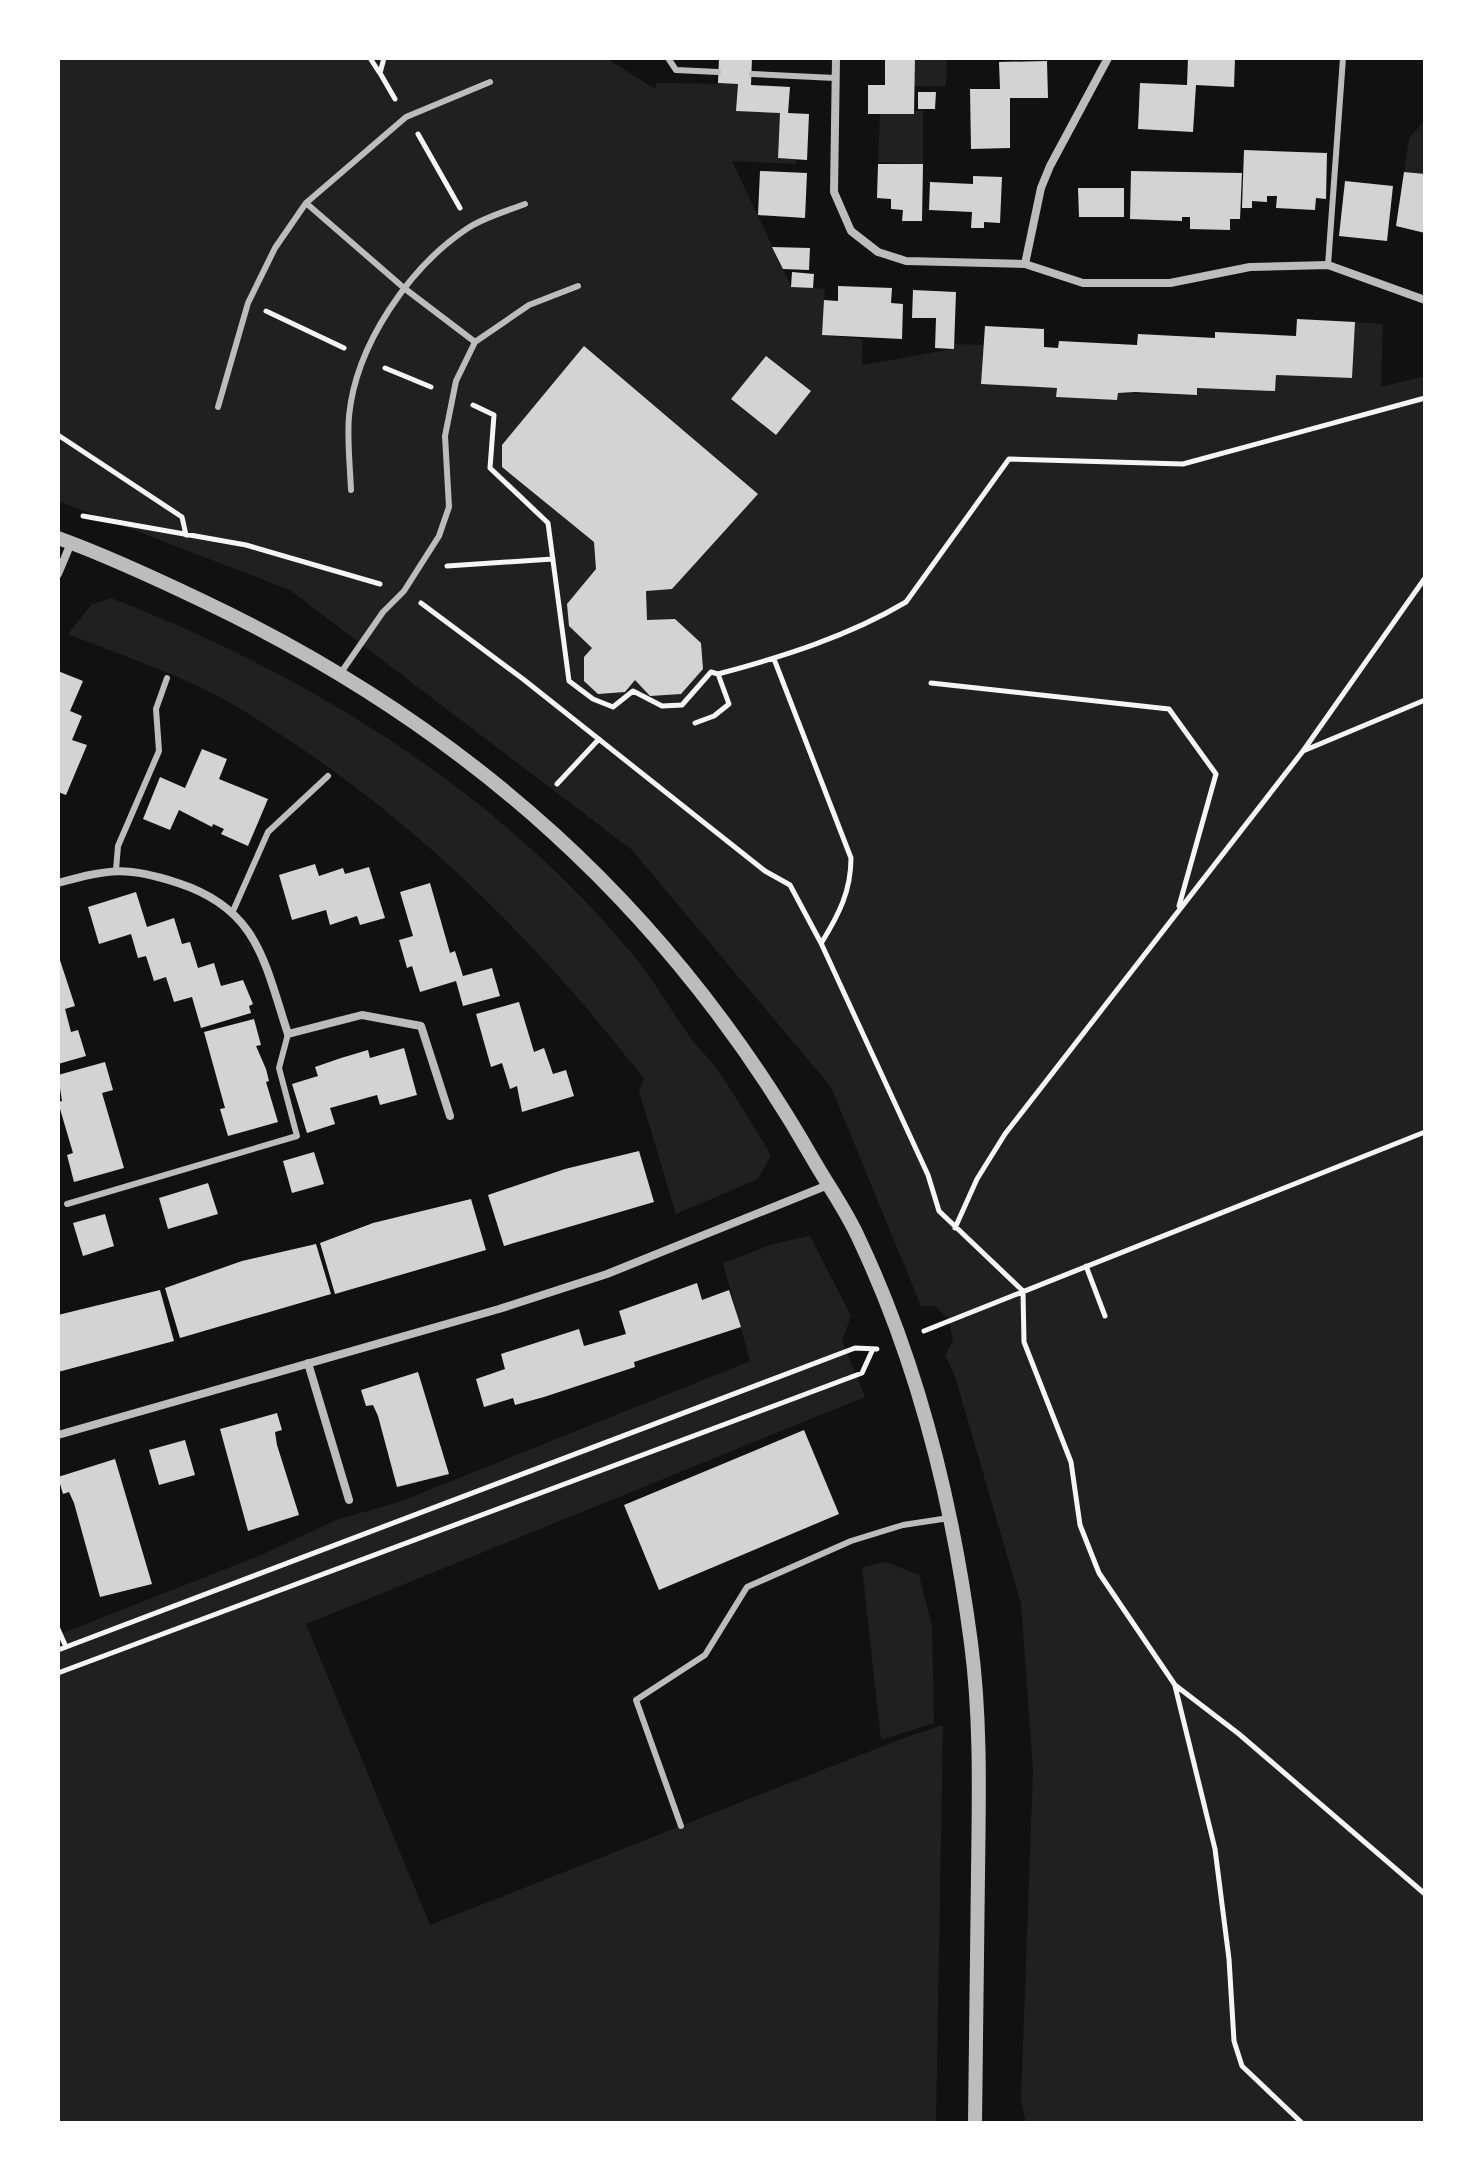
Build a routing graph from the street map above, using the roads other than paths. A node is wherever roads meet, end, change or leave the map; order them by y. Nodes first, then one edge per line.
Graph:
1 (668, 58) edge
2 (836, 58) edge
3 (1108, 58) edge
4 (1343, 58) edge
5 (718, 72) dead end
6 (752, 74) dead end
7 (835, 78) junction
8 (490, 82) dead end
9 (306, 203) junction
10 (525, 204) dead end
11 (1025, 264) junction
12 (1328, 265) junction
13 (578, 286) dead end
14 (404, 288) junction
15 (1425, 300) edge
16 (475, 342) junction
17 (218, 407) dead end
18 (351, 490) dead end
19 (65, 541) edge
20 (58, 574) edge
21 (340, 674) junction
22 (167, 678) dead end
23 (328, 776) dead end
24 (116, 870) junction
25 (58, 883) edge
26 (233, 911) junction
27 (288, 1034) junction
28 (450, 1116) dead end
29 (828, 1185) junction
30 (67, 1204) dead end
31 (308, 1363) junction
32 (58, 1435) edge
33 (349, 1500) dead end
34 (949, 1518) junction
35 (681, 1826) dead end
36 (975, 2123) edge

1 - 5 lane
2 - 7 street
3 - 11 street
4 - 12 lane
6 - 7 lane
7 - 11 street
8 - 9 lane
9 - 14 lane
9 - 17 lane
10 - 14 lane
11 - 12 street
12 - 15 street
13 - 16 lane
14 - 16 lane
14 - 18 lane
16 - 21 lane
19 - 20 street
19 - 21 street
21 - 29 street
22 - 24 lane
23 - 26 lane
24 - 25 street
24 - 26 street
26 - 27 street
27 - 28 street
27 - 30 lane
29 - 31 street
29 - 34 street
31 - 32 street
31 - 33 street
34 - 35 lane
34 - 36 street

